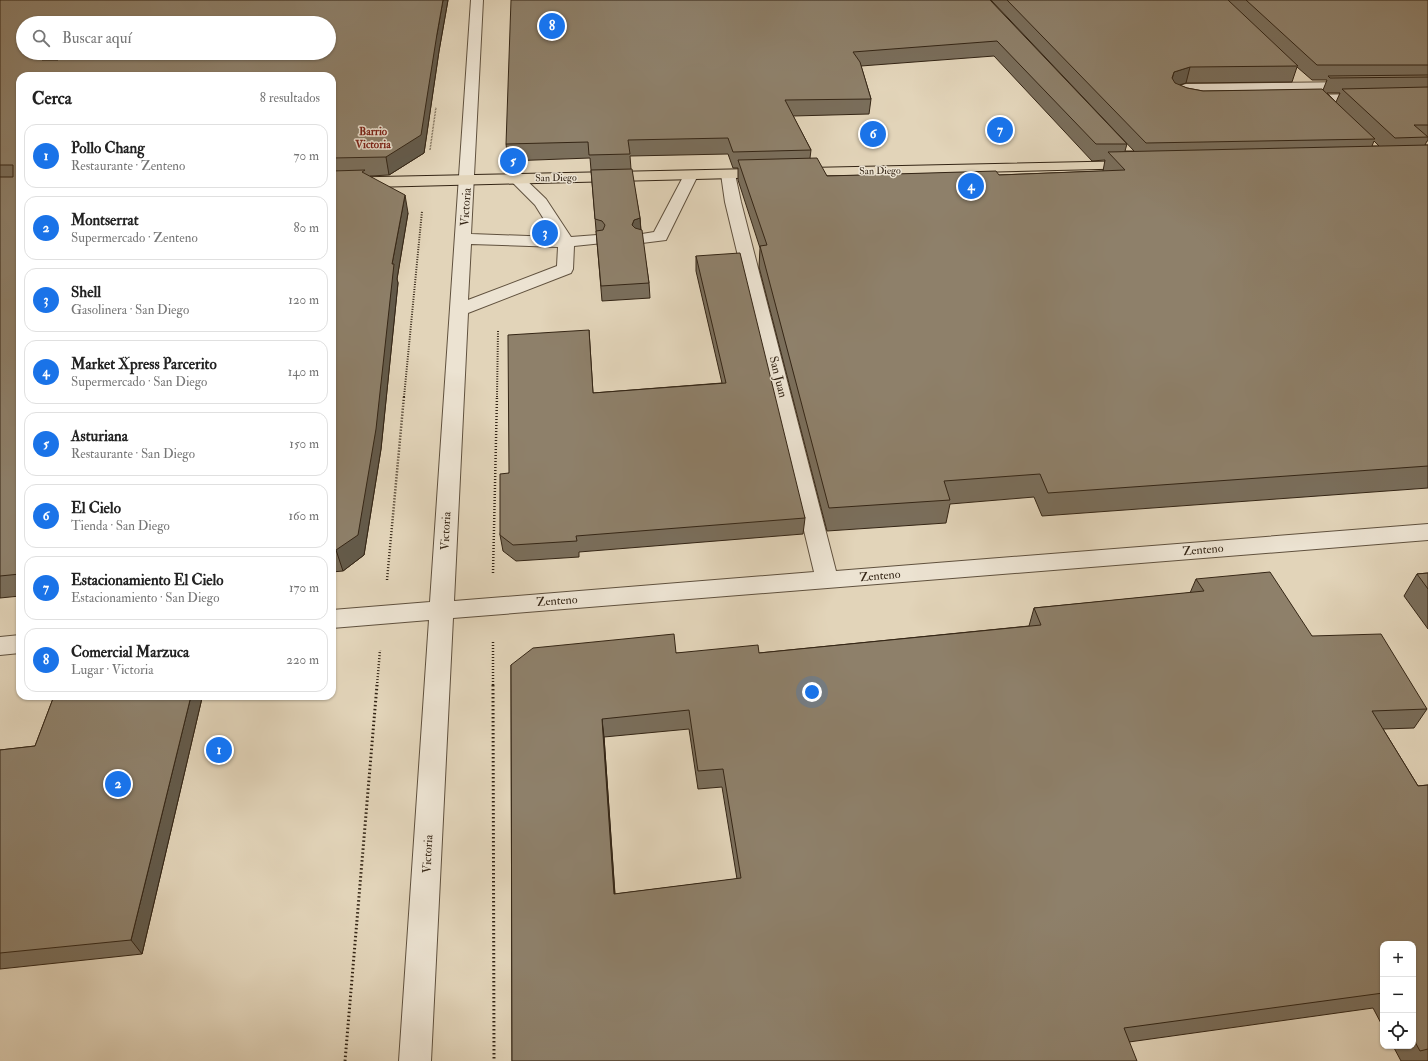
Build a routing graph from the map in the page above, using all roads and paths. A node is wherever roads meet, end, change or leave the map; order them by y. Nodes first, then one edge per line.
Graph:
1 (477, 0) edge
2 (1296, 76) edge
3 (1428, 85) edge
4 (1307, 86) junction
5 (1428, 97) edge
6 (437, 99) dead end
7 (1320, 99) junction
8 (1331, 109) edge
9 (1124, 150) edge
10 (1137, 165) junction
11 (1153, 165) edge
12 (728, 174) junction
13 (691, 175) junction
14 (517, 179) junction
15 (467, 180) junction
16 (425, 181) junction
17 (336, 183) edge
18 (642, 238) edge
19 (464, 239) junction
20 (597, 240) edge
21 (566, 242) junction
22 (459, 310) junction
23 (1428, 532) edge
24 (828, 580) junction
25 (493, 606) junction
26 (443, 610) junction
27 (383, 615) junction
28 (336, 619) edge
29 (16, 644) edge
30 (0, 646) edge
31 (345, 1061) edge
32 (415, 1061) edge
33 (494, 1061) edge

1 - 15 street, Victoria
2 - 4 street
3 - 4 street
4 - 7 street
4 - 7 street
5 - 7 street
6 - 16 path
7 - 8 street
9 - 10 street
10 - 11 main road, San Diego
10 - 12 main road, San Diego
12 - 13 main road, San Diego
12 - 24 street, San Juan
13 - 14 main road, San Diego
13 - 18 street
14 - 15 main road, San Diego
14 - 21 street
15 - 16 main road, San Diego
15 - 19 street, Victoria
16 - 17 main road, San Diego
16 - 27 path
19 - 21 street
19 - 22 street, Victoria
20 - 21 street
21 - 22 street
22 - 26 street, Victoria
23 - 24 street, Zenteno
24 - 25 street, Zenteno
25 - 26 street, Zenteno
25 - 33 path
26 - 27 street, Zenteno
26 - 32 street, Victoria
27 - 28 street, Zenteno
27 - 31 path
29 - 30 street

